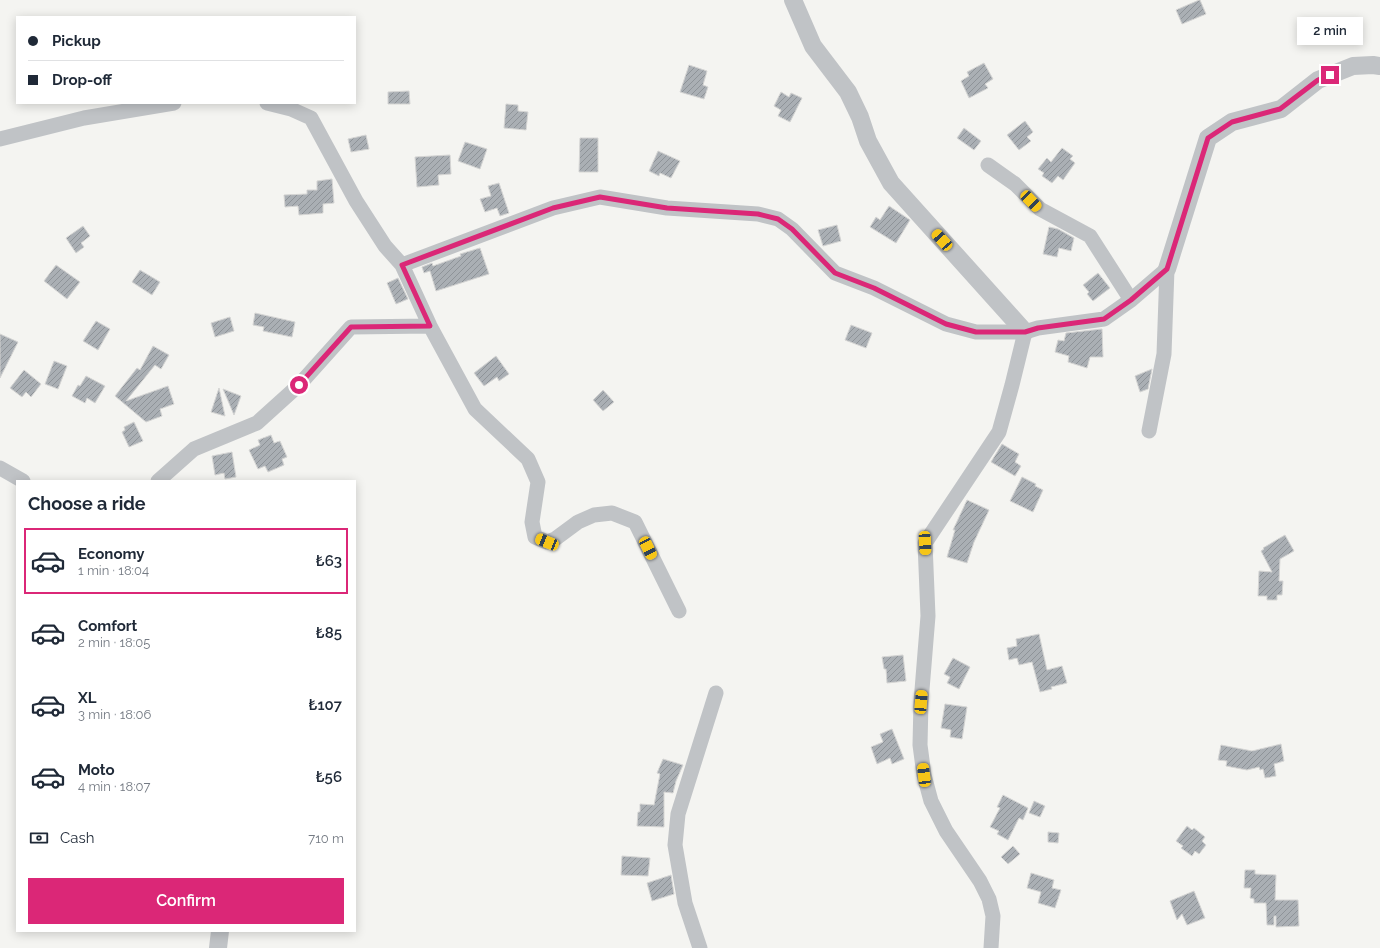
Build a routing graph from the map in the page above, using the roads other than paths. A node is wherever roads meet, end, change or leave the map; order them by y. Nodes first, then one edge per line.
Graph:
1 (793, 0) edge
2 (1380, 66) edge
3 (168, 104) edge
4 (271, 104) edge
5 (0, 139) edge
6 (988, 165) dead end
7 (402, 265) junction
8 (1167, 269) junction
9 (1131, 300) junction
10 (430, 326) junction
11 (1025, 332) junction
12 (1149, 430) dead end
13 (0, 468) edge
14 (21, 480) edge
15 (159, 480) edge
16 (679, 611) dead end
17 (716, 693) dead end
18 (220, 932) edge
19 (218, 948) edge
20 (700, 948) edge
21 (991, 948) edge

1 - 11 street
2 - 8 street
3 - 5 street
4 - 7 street
6 - 9 street
7 - 10 street
7 - 11 street
8 - 9 street
8 - 12 street
9 - 11 street
10 - 15 street
10 - 16 street
11 - 21 street
13 - 14 street
17 - 20 street
18 - 19 street

